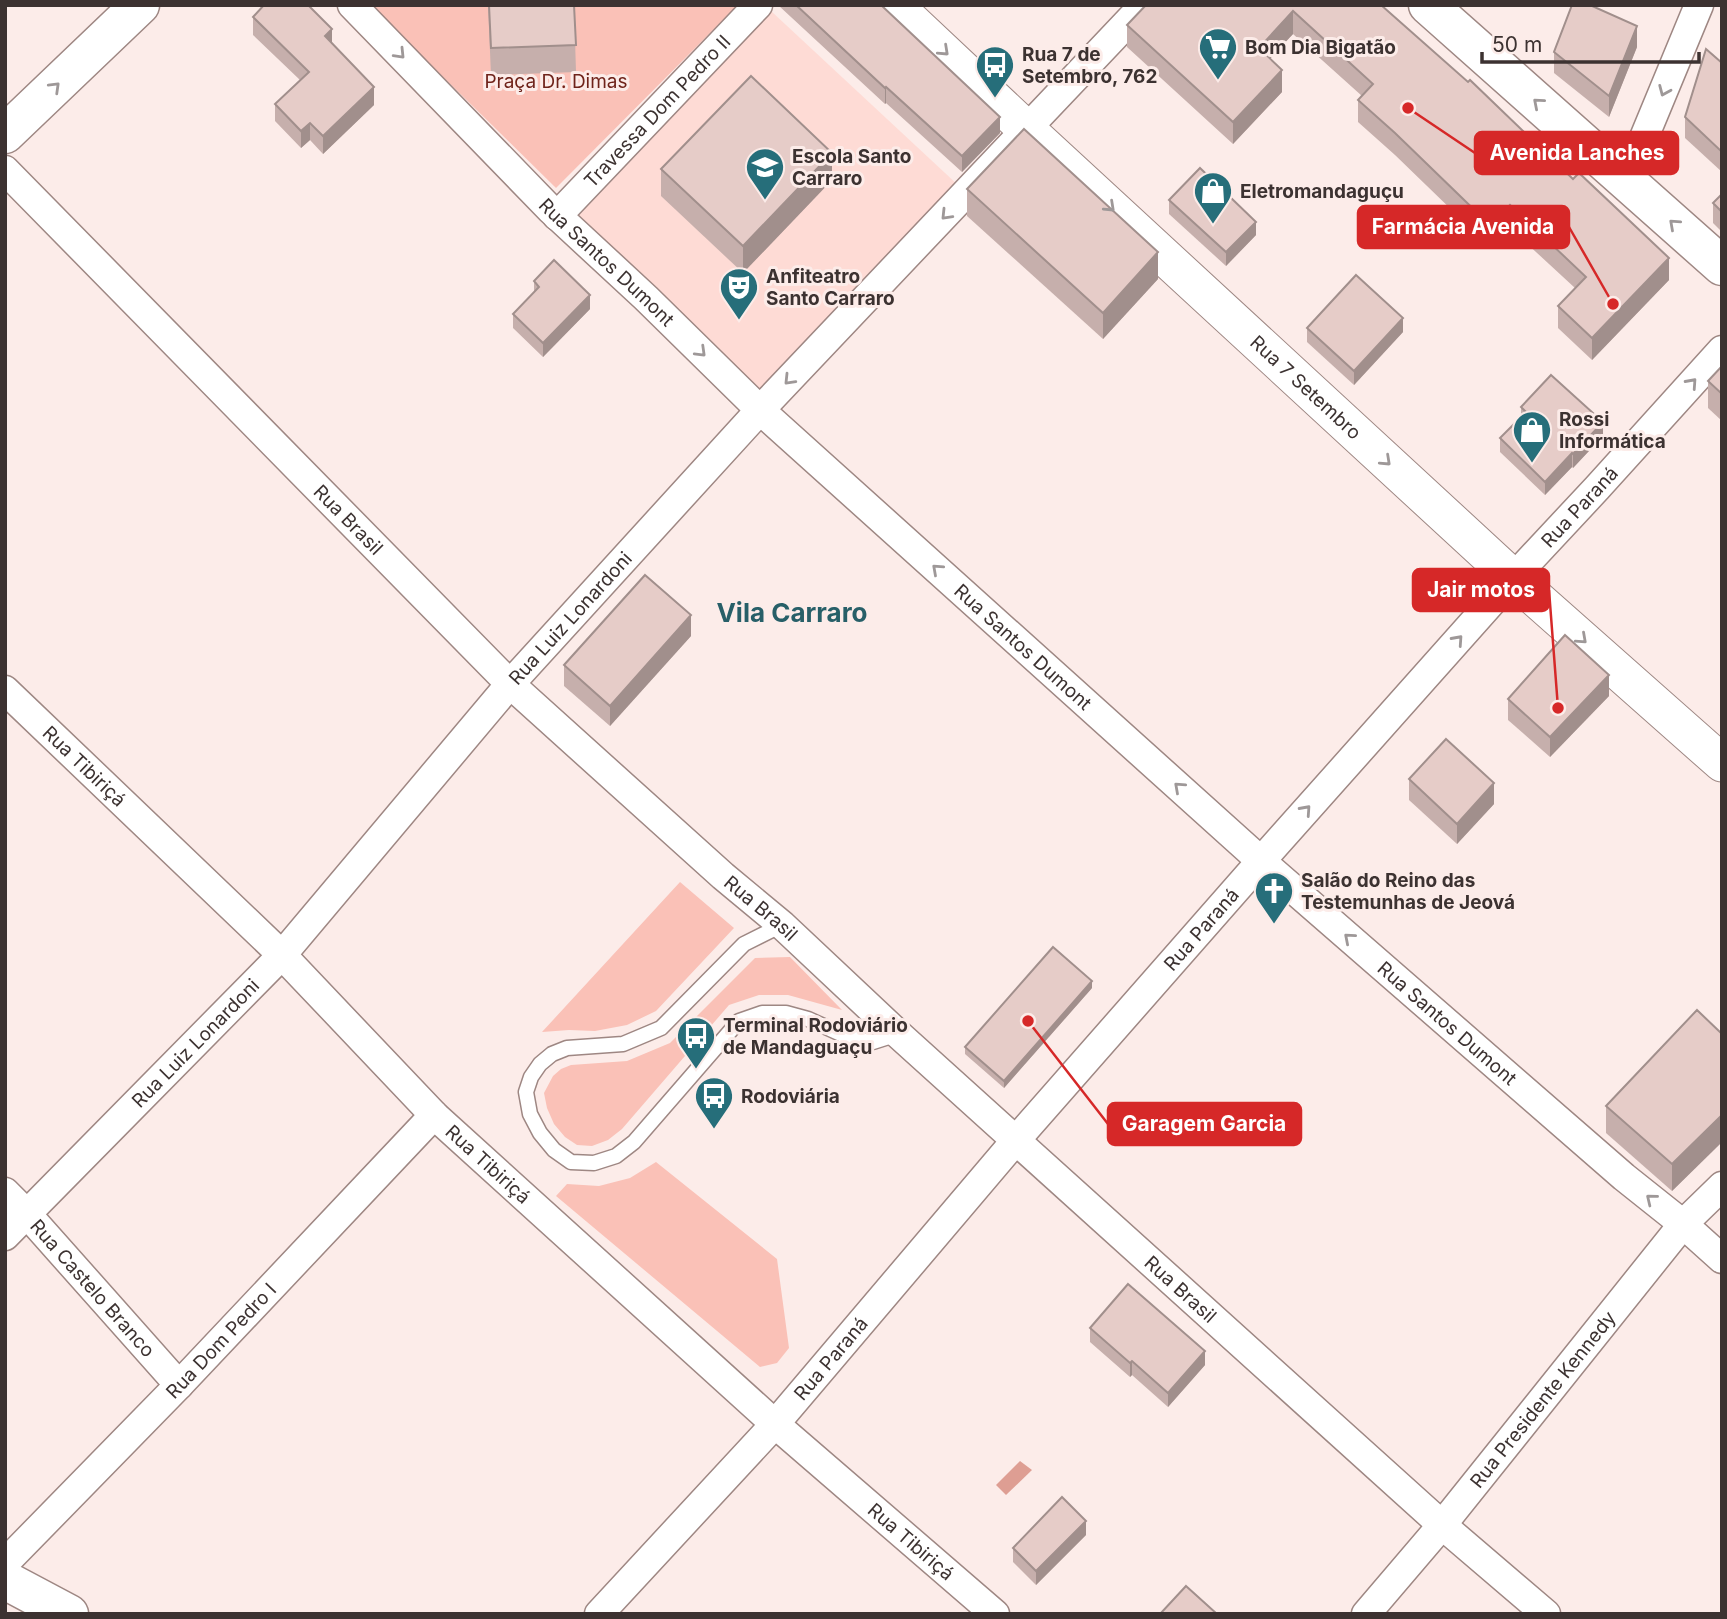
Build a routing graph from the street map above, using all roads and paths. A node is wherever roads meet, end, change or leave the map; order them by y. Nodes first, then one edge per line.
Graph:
1 (140, 5) edge
2 (352, 5) edge
3 (758, 5) edge
4 (894, 5) edge
5 (1144, 5) edge
6 (1428, 5) edge
7 (1699, 5) edge
8 (1027, 130) junction
9 (5, 134) edge
10 (5, 170) edge
11 (1626, 181) junction
12 (557, 216) junction
13 (1722, 266) edge
14 (1722, 349) edge
15 (760, 410) junction
16 (1513, 578) junction
17 (510, 684) junction
18 (5, 690) edge
19 (1722, 763) edge
20 (1261, 861) junction
21 (782, 925) junction
22 (282, 955) junction
23 (898, 1034) junction
24 (434, 1115) junction
25 (1016, 1140) junction
26 (1722, 1186) edge
27 (5, 1192) edge
28 (27, 1214) junction
29 (1683, 1224) junction
30 (5, 1236) edge
31 (1722, 1259) edge
32 (179, 1385) junction
33 (775, 1424) junction
34 (1442, 1525) junction
35 (5, 1563) edge
36 (5, 1580) edge
37 (69, 1614) edge
38 (599, 1614) edge
39 (995, 1614) edge
40 (1366, 1614) edge
41 (1546, 1614) edge

9 -> 1 main road
2 -> 12 street, Rua Santos Dumont
3 - 12 street, Travessa Dom Pedro II
4 -> 8 street, Rua 7 Setembro
5 - 8 street, Rua Luiz Lonardoni
11 -> 6 main road
7 -> 11 street
8 -> 15 street, Rua Luiz Lonardoni
8 -> 16 street, Rua 7 Setembro
10 - 17 street, Rua Brasil
13 -> 11 main road
12 -> 15 street, Rua Santos Dumont
16 -> 14 street, Rua Paraná
15 - 17 street, Rua Luiz Lonardoni
20 -> 15 street, Rua Santos Dumont
16 -> 19 street, Rua 7 Setembro
20 -> 16 street, Rua Paraná
17 - 21 street, Rua Brasil
17 - 22 street, Rua Luiz Lonardoni
18 - 22 street, Rua Tibiriçá
20 - 25 street, Rua Paraná
29 -> 20 street, Rua Santos Dumont
21 - 23 street, Rua Brasil
21 - 23 lane
22 - 24 street, Rua Tibiriçá
22 - 28 street, Rua Luiz Lonardoni
23 - 25 street, Rua Brasil
24 - 32 street, Rua Dom Pedro I
24 - 33 street, Rua Tibiriçá
25 - 33 street, Rua Paraná
25 - 34 street, Rua Brasil
26 - 29 street, Rua Presidente Kennedy
27 - 28 street, Rua Castelo Branco
28 - 30 street, Rua Luiz Lonardoni
28 - 32 street, Rua Castelo Branco
29 - 31 street, Rua Santos Dumont
29 - 34 street, Rua Presidente Kennedy
32 - 35 street, Rua Dom Pedro I
33 - 38 street, Rua Paraná
33 - 39 street, Rua Tibiriçá
34 - 40 street, Rua Presidente Kennedy
34 - 41 street, Rua Brasil
36 - 37 main road

